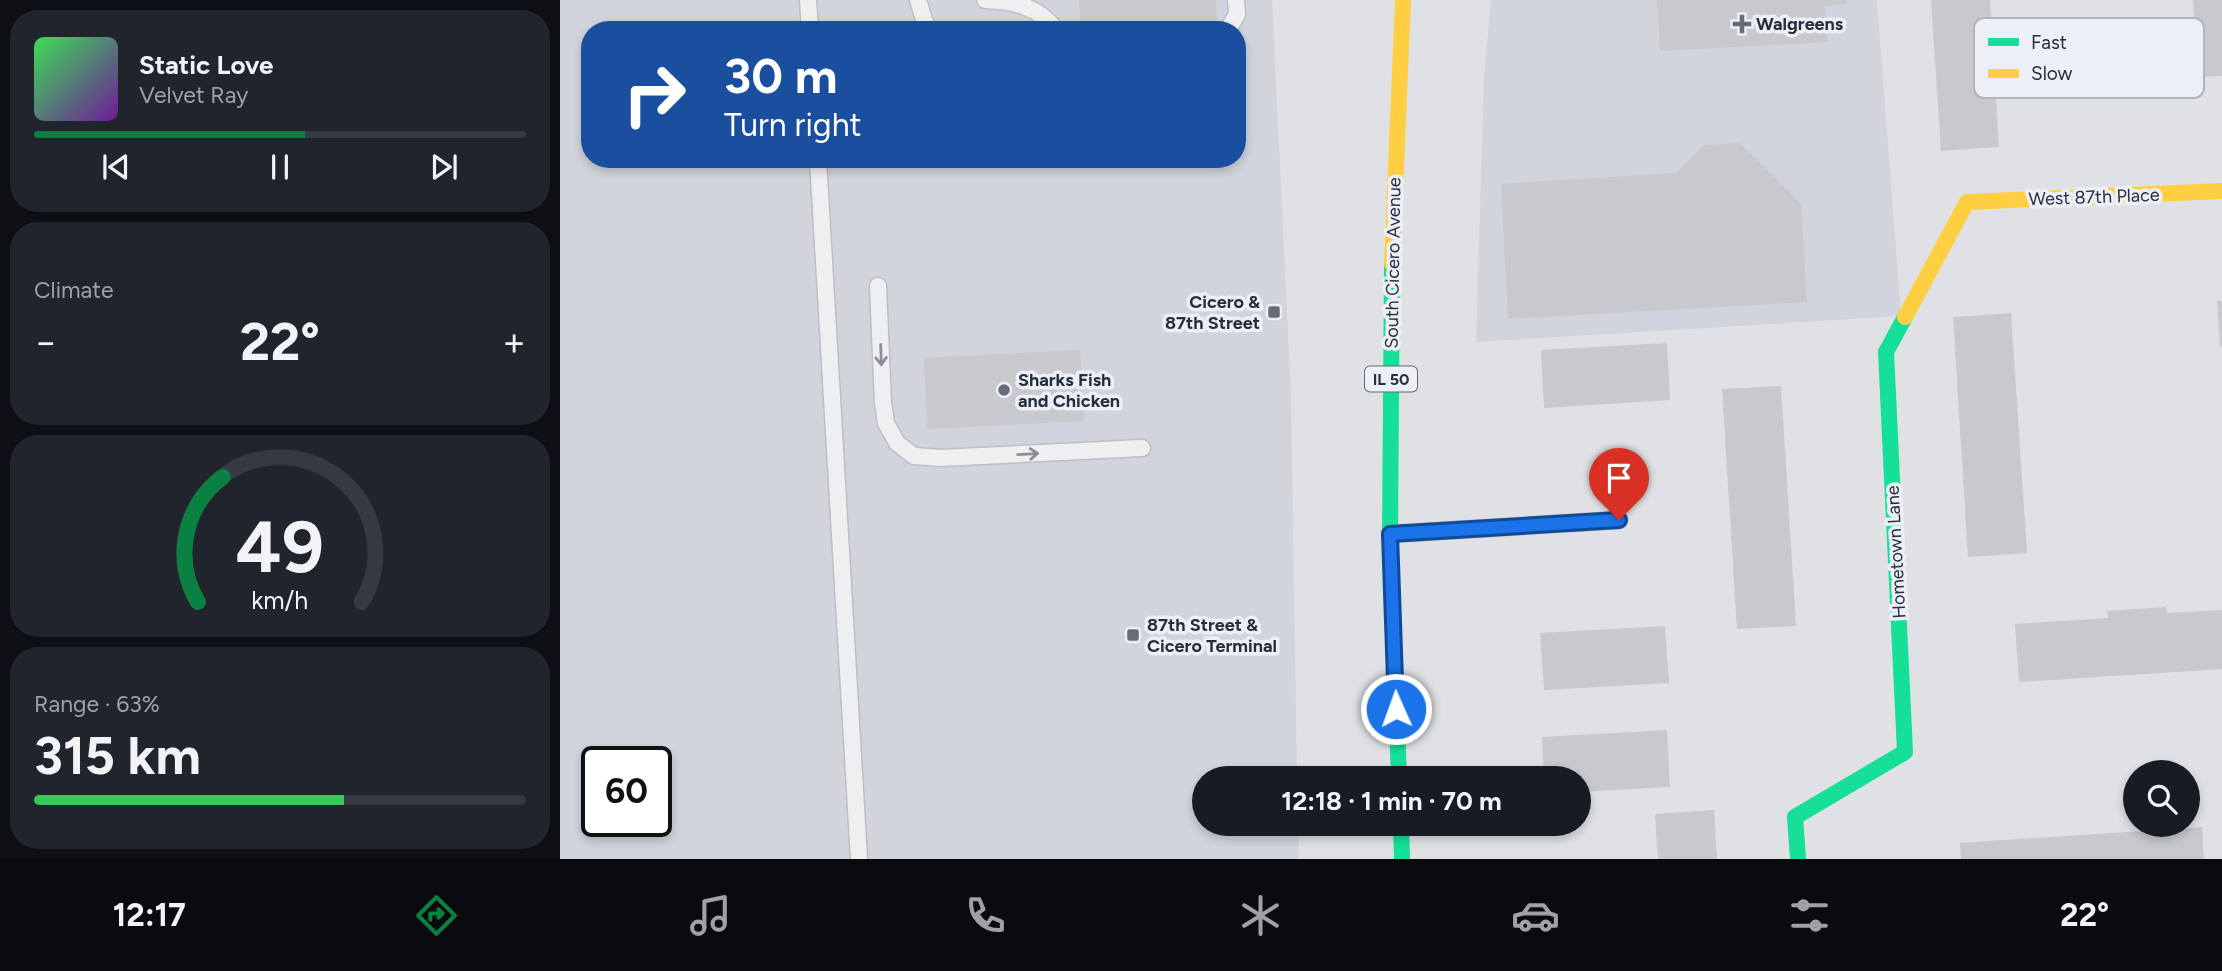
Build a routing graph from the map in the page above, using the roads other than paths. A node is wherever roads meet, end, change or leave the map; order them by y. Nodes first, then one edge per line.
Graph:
1 (808, 0) edge
2 (918, 0) edge
3 (985, 0) edge
4 (1236, 0) edge
5 (1403, 0) edge
6 (809, 21) edge
7 (924, 21) edge
8 (1046, 21) edge
9 (1233, 21) edge
10 (819, 168) edge
11 (2222, 191) edge
12 (1967, 202) joint
13 (878, 286) dead end
14 (1142, 448) dead end
15 (1619, 520) dead end
16 (1390, 534) junction
17 (1399, 766) edge
18 (1401, 836) edge
19 (859, 859) edge
20 (1402, 859) edge
21 (1798, 859) edge

1 - 6 lane
2 - 7 lane
3 - 8 lane
4 - 9 lane
5 - 16 street, South Cicero Avenue / IL 50
10 - 19 lane
11 - 12 street, West 87th Place
12 - 21 street, Hometown Lane
13 -> 14 lane
15 - 16 lane
16 - 17 street, South Cicero Avenue / IL 50
18 - 20 street

